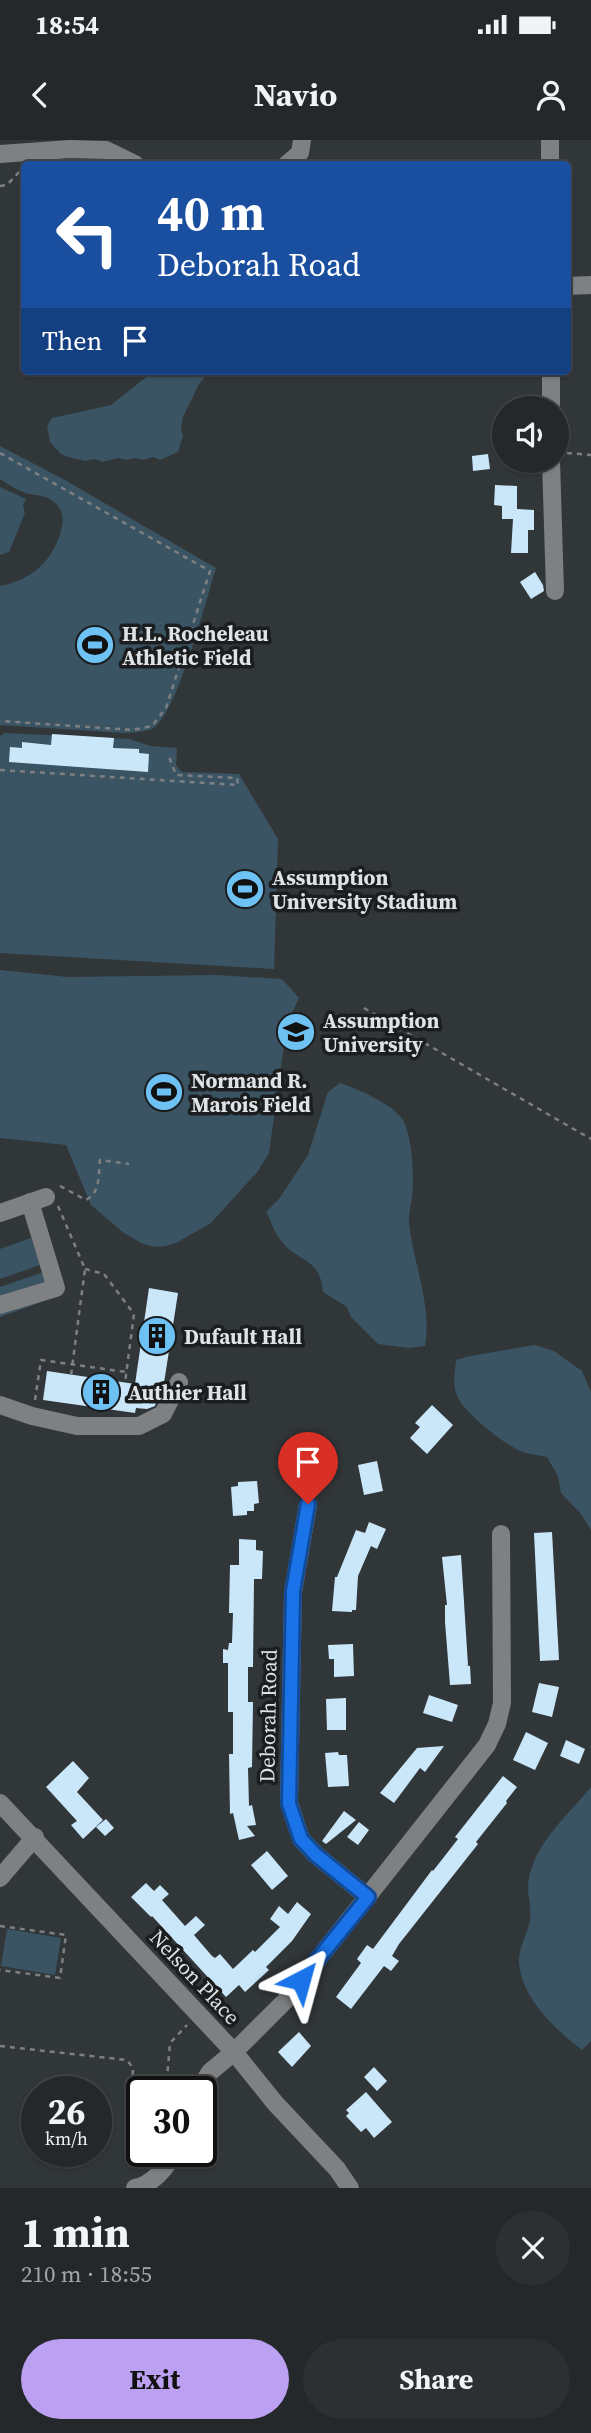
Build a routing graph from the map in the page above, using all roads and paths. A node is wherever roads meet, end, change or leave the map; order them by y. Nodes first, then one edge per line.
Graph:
1 (302, 140) edge
2 (550, 140) edge
3 (0, 154) edge
4 (129, 161) edge
5 (291, 161) edge
6 (550, 161) edge
7 (21, 169) edge
8 (0, 186) edge
9 (591, 285) edge
10 (571, 286) edge
11 (551, 375) edge
12 (551, 396) edge
13 (0, 453) edge
14 (569, 453) edge
15 (591, 455) edge
16 (551, 473) edge
17 (555, 591) dead end
18 (0, 721) edge
19 (168, 754) dead end
20 (0, 770) edge
21 (364, 1008) dead end
22 (591, 1139) edge
23 (129, 1164) dead end
24 (38, 1200) junction
25 (0, 1213) edge
26 (85, 1269) junction
27 (0, 1305) edge
28 (73, 1364) junction
29 (126, 1373) junction
30 (71, 1375) dead end
31 (179, 1382) dead end
32 (125, 1383) dead end
33 (0, 1405) edge
34 (32, 1416) junction
35 (308, 1504) dead end
36 (501, 1534) dead end
37 (0, 1803) edge
38 (35, 1837) junction
39 (0, 1878) edge
40 (368, 1897) junction
41 (0, 1926) edge
42 (0, 1970) edge
43 (191, 2021) dead end
44 (0, 2046) edge
45 (234, 2052) junction
46 (132, 2076) edge
47 (167, 2076) edge
48 (207, 2076) edge
49 (165, 2167) edge
50 (135, 2188) edge
51 (350, 2188) edge

1 - 5 street
2 - 6 street
3 - 4 street
7 - 8 path
9 - 10 street
11 - 12 street
13 - 18 path
14 - 15 path
16 - 17 street
19 - 20 path
21 - 22 path
23 - 24 path
24 - 25 street
24 - 26 path
24 - 27 street
26 - 28 path
26 - 29 path
28 - 29 path
28 - 30 path
28 - 34 path
29 - 32 path
31 - 34 street
33 - 34 street
35 - 40 street, Deborah Road
36 - 40 street
37 - 38 street, Nelson Place
38 - 39 street
38 - 45 street, Nelson Place
40 - 45 street
41 - 42 path
43 - 47 path
44 - 46 path
45 - 48 street
45 - 51 street, Nelson Place
49 - 50 street

